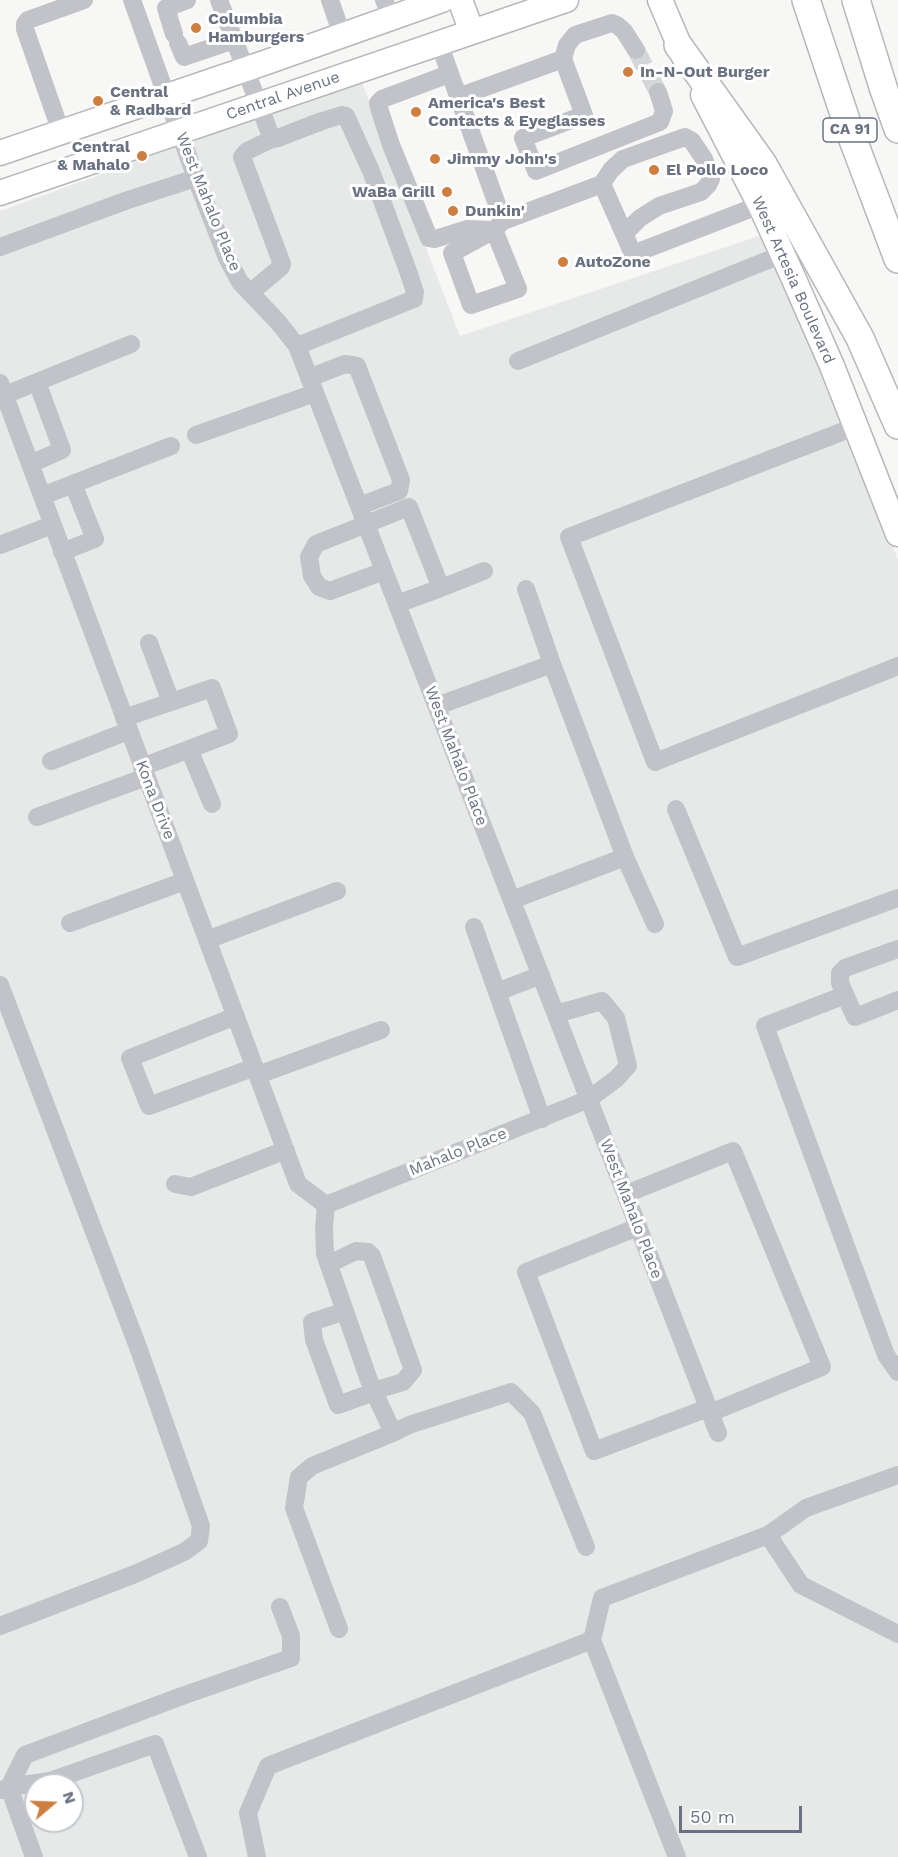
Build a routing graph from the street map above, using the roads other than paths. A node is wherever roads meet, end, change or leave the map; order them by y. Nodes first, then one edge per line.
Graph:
1 (84, 0) edge
2 (132, 0) edge
3 (187, 0) edge
4 (219, 0) edge
5 (330, 0) edge
6 (442, 0) edge
7 (460, 0) edge
8 (566, 0) edge
9 (660, 0) edge
10 (807, 0) edge
11 (856, 0) edge
12 (388, 9) edge
13 (472, 32) junction
14 (342, 35) junction
15 (234, 40) junction
16 (439, 43) junction
17 (678, 45) junction
18 (636, 50) tunnel mouth
19 (563, 59) junction
20 (245, 70) junction
21 (449, 74) junction
22 (657, 92) tunnel mouth
23 (166, 96) junction
24 (459, 98) junction
25 (259, 105) junction
26 (898, 129) edge
27 (61, 132) junction
28 (180, 132) junction
29 (272, 139) junction
30 (0, 153) edge
31 (196, 178) junction
32 (602, 184) junction
33 (0, 192) edge
34 (760, 205) junction
35 (498, 225) junction
36 (624, 234) junction
37 (0, 247) edge
38 (783, 254) junction
39 (898, 259) edge
40 (250, 293) junction
41 (131, 344) dead end
42 (297, 346) junction
43 (518, 361) dead end
44 (37, 382) junction
45 (312, 385) junction
46 (2, 389) edge
47 (898, 425) edge
48 (856, 426) junction
49 (196, 435) dead end
50 (171, 446) dead end
51 (30, 464) junction
52 (73, 484) junction
53 (42, 496) junction
54 (359, 506) junction
55 (366, 524) junction
56 (52, 525) junction
57 (898, 534) edge
58 (0, 545) edge
59 (62, 552) junction
60 (484, 570) dead end
61 (384, 571) junction
62 (441, 588) junction
63 (526, 589) dead end
64 (398, 604) junction
65 (149, 643) dead end
66 (552, 664) junction
67 (898, 666) edge
68 (171, 702) junction
69 (437, 706) junction
70 (126, 725) junction
71 (189, 749) junction
72 (51, 761) dead end
73 (144, 772) junction
74 (212, 804) dead end
75 (676, 809) dead end
76 (37, 817) dead end
77 (625, 857) junction
78 (185, 881) junction
79 (337, 891) dead end
80 (898, 898) edge
81 (512, 900) junction
82 (70, 923) dead end
83 (655, 924) dead end
84 (474, 927) dead end
85 (207, 940) junction
86 (898, 949) edge
87 (541, 975) junction
88 (0, 985) edge
89 (497, 992) junction
90 (845, 995) junction
91 (898, 1000) edge
92 (556, 1014) junction
93 (236, 1016) junction
94 (381, 1030) dead end
95 (257, 1071) junction
96 (589, 1100) junction
97 (542, 1119) junction
98 (286, 1150) junction
99 (175, 1184) dead end
100 (626, 1194) junction
101 (326, 1205) junction
102 (638, 1227) junction
103 (328, 1264) junction
104 (345, 1311) junction
105 (898, 1372) edge
106 (374, 1392) junction
107 (709, 1410) junction
108 (393, 1433) junction
109 (718, 1433) dead end
110 (898, 1474) edge
111 (768, 1535) junction
112 (586, 1547) dead end
113 (280, 1607) dead end
114 (0, 1626) edge
115 (339, 1629) dead end
116 (898, 1634) edge
117 (592, 1640) junction
118 (5, 1788) edge
119 (34, 1857) edge
120 (198, 1857) edge
121 (257, 1857) edge
122 (677, 1857) edge

1 - 27 street
2 - 23 street, West Mahalo Place
3 - 15 street
4 - 15 street
5 - 14 street
6 - 12 main road
7 - 13 main road
8 - 13 main road, Central Avenue
9 - 17 main road, West Artesia Boulevard
10 - 39 highway, CA 91
11 - 26 highway, CA 91
12 - 14 main road
13 - 16 main road, Central Avenue
14 - 20 main road
15 - 20 street
16 - 21 street
16 - 25 main road, Central Avenue
17 - 34 main road, West Artesia Boulevard
17 - 47 highway
18 - 19 street
19 - 22 street
19 - 24 street
20 - 23 main road
20 - 25 street
21 - 24 street
21 - 35 street
23 - 27 main road
23 - 28 street, West Mahalo Place
24 - 35 street
25 - 28 main road, Central Avenue
25 - 29 street
27 - 30 main road
28 - 31 street, West Mahalo Place
28 - 33 main road, Central Avenue
29 - 40 street
29 - 42 street
31 - 37 street
31 - 40 street, West Mahalo Place
32 - 35 street
32 - 36 street
32 - 36 street
34 - 36 street
34 - 38 main road, West Artesia Boulevard
38 - 43 street
38 - 48 main road, West Artesia Boulevard
40 - 42 street, West Mahalo Place
41 - 44 street
42 - 45 street, West Mahalo Place
44 - 46 street
44 - 51 street
45 - 49 street
45 - 54 street, West Mahalo Place
45 - 54 street
46 - 51 street, Kona Drive
48 - 57 main road, West Artesia Boulevard
48 - 67 street
50 - 52 street
51 - 53 street, Kona Drive
52 - 53 street
52 - 59 street
53 - 56 street, Kona Drive
54 - 55 street, West Mahalo Place
55 - 61 street, West Mahalo Place
55 - 61 street
55 - 62 street
56 - 58 street
56 - 59 street, Kona Drive
59 - 70 street, Kona Drive
60 - 62 street
61 - 64 street, West Mahalo Place
62 - 64 street
63 - 66 street
64 - 69 street, West Mahalo Place
65 - 68 street
66 - 69 street
66 - 77 street
68 - 70 street
68 - 71 street
69 - 81 street, West Mahalo Place
70 - 72 street
70 - 73 street, Kona Drive
71 - 73 street
71 - 74 street
73 - 76 street
73 - 78 street, Kona Drive
75 - 80 street
77 - 81 street
77 - 83 street
78 - 82 street
78 - 85 street, Kona Drive
79 - 85 street
81 - 87 street, West Mahalo Place
84 - 89 street
85 - 93 street, Kona Drive
86 - 90 street
87 - 89 street
87 - 92 street, West Mahalo Place
88 - 114 street
89 - 97 street
90 - 91 street
90 - 105 street
92 - 96 street, West Mahalo Place
92 - 96 street, Mahalo Place
93 - 95 street, Kona Drive
93 - 95 street
94 - 95 street
95 - 98 street, Kona Drive
96 - 97 street, Mahalo Place
96 - 100 street, West Mahalo Place
97 - 101 street, Mahalo Place
98 - 99 street
98 - 101 street, Kona Drive
100 - 102 street, West Mahalo Place
100 - 107 street
101 - 103 street
102 - 107 street, West Mahalo Place
102 - 107 street
103 - 104 street
103 - 106 street
104 - 106 street
104 - 106 street
106 - 108 street
107 - 109 street, West Mahalo Place
108 - 112 street
108 - 115 street
110 - 111 street
111 - 116 street
111 - 117 street
113 - 118 street
117 - 121 street
117 - 122 street
118 - 119 street
118 - 120 street

